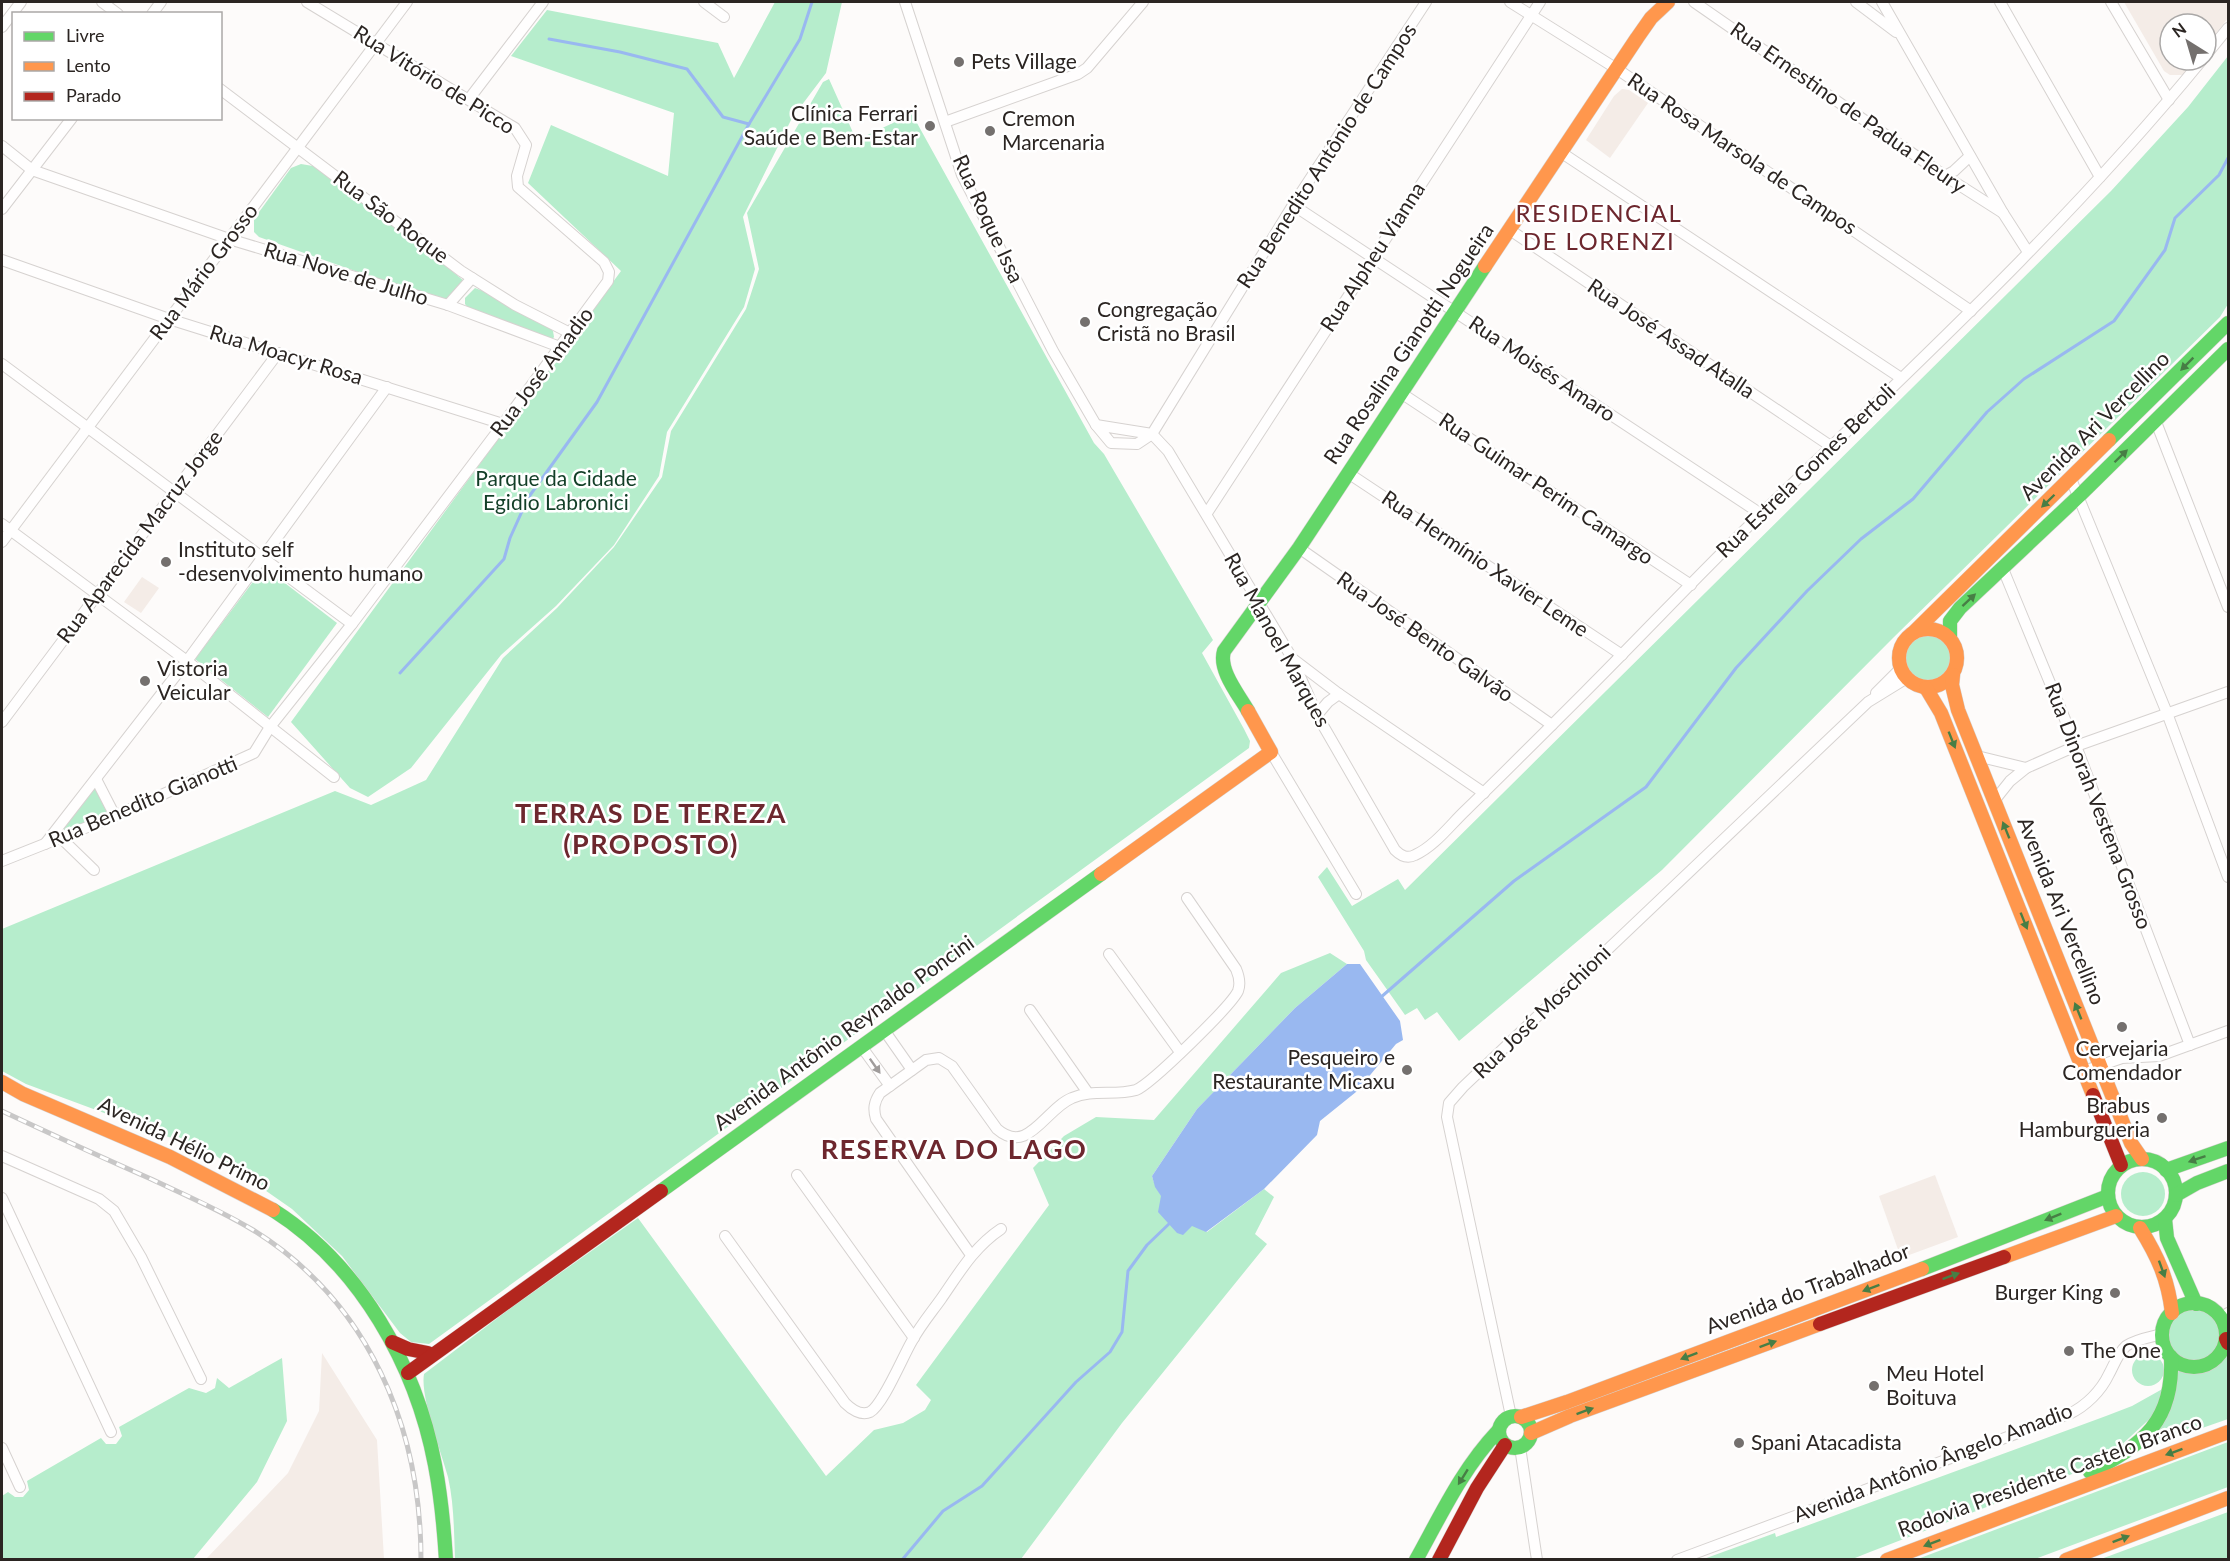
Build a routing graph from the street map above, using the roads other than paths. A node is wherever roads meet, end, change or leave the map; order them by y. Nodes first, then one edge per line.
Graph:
1 (102, 2) edge
2 (307, 2) edge
3 (407, 2) edge
4 (543, 2) edge
5 (704, 2) edge
6 (905, 2) edge
7 (1143, 2) edge
8 (1426, 2) edge
9 (1510, 2) edge
10 (1540, 2) edge
11 (1668, 2) edge
12 (1694, 2) edge
13 (1856, 2) edge
14 (1882, 2) edge
15 (2000, 2) edge
16 (2111, 2) edge
17 (115, 12) edge
18 (12, 14) edge
19 (1530, 15) junction
20 (724, 17) dead end
21 (2, 27) edge
22 (2229, 28) edge
23 (1899, 34) junction
24 (2218, 41) edge
25 (375, 43) junction
26 (1617, 69) junction
27 (2192, 72) edge
28 (222, 90) edge
29 (468, 99) junction
30 (2169, 100) junction
31 (70, 120) edge
32 (945, 122) junction
33 (2, 146) edge
34 (298, 146) junction
35 (1562, 153) junction
36 (1970, 156) junction
37 (32, 170) junction
38 (1945, 177) junction
39 (2100, 177) junction
40 (1293, 205) junction
41 (2, 209) edge
42 (2002, 213) junction
43 (1510, 230) junction
44 (229, 239) junction
45 (2028, 252) junction
46 (1373, 257) junction
47 (2, 260) edge
48 (609, 272) joint
49 (472, 278) junction
50 (448, 305) junction
51 (1454, 310) junction
52 (1971, 311) junction
53 (169, 319) junction
54 (2229, 323) edge
55 (570, 333) junction
56 (560, 347) junction
57 (2228, 349) edge
58 (278, 352) junction
59 (2, 364) edge
60 (1901, 378) junction
61 (387, 387) junction
62 (1401, 393) junction
63 (2156, 422) junction
64 (503, 424) junction
65 (87, 428) junction
66 (1152, 434) junction
67 (1832, 447) junction
68 (1348, 473) junction
69 (2071, 479) junction
70 (174, 491) junction
71 (2079, 496) junction
72 (1207, 513) junction
73 (1761, 514) junction
74 (6, 527) edge
75 (2, 542) edge
76 (1299, 548) junction
77 (263, 558) junction
78 (2003, 569) junction
79 (1691, 585) junction
80 (96, 594) junction
81 (1258, 602) junction
82 (2229, 608) edge
83 (352, 624) junction
84 (1913, 633) junction
85 (1950, 638) junction
86 (1622, 656) junction
87 (1292, 658) junction
88 (187, 661) junction
89 (1904, 673) junction
90 (1953, 675) junction
91 (1926, 688) junction
92 (2229, 692) edge
93 (1339, 694) junction
94 (2167, 713) junction
95 (1317, 715) junction
96 (2, 722) edge
97 (1552, 725) junction
98 (270, 727) junction
99 (2076, 746) junction
100 (1271, 752) junction
101 (1977, 756) junction
102 (2026, 768) junction
103 (334, 777) dead end
104 (96, 778) junction
105 (1484, 793) junction
106 (1994, 801) junction
107 (115, 816) junction
108 (61, 838) junction
109 (45, 844) junction
110 (1395, 850) joint
111 (2, 861) edge
112 (94, 870) dead end
113 (2229, 878) edge
114 (1356, 894) dead end
115 (1187, 898) dead end
116 (1109, 954) dead end
117 (1030, 1010) dead end
118 (884, 1030) junction
119 (2229, 1031) edge
120 (2190, 1045) junction
121 (861, 1046) junction
122 (1180, 1052) junction
123 (2099, 1065) junction
124 (912, 1070) junction
125 (2084, 1071) junction
126 (2, 1082) edge
127 (890, 1086) junction
128 (1088, 1093) junction
129 (2229, 1148) edge
130 (2, 1156) edge
131 (2142, 1159) junction
132 (2121, 1165) junction
133 (2166, 1170) junction
134 (2229, 1171) edge
135 (797, 1175) dead end
136 (2176, 1194) junction
137 (2108, 1196) junction
138 (2, 1198) edge
139 (2116, 1216) junction
140 (2164, 1219) junction
141 (2140, 1228) junction
142 (1001, 1229) dead end
143 (725, 1236) dead end
144 (971, 1255) junction
145 (2196, 1304) junction
146 (2172, 1313) junction
147 (2225, 1316) edge
148 (2162, 1334) junction
149 (914, 1338) junction
150 (2227, 1341) edge
151 (392, 1342) junction
152 (431, 1355) junction
153 (2170, 1357) junction
154 (407, 1370) junction
155 (201, 1379) dead end
156 (416, 1391) junction
157 (1516, 1416) junction
158 (1498, 1431) junction
159 (111, 1432) dead end
160 (2229, 1432) edge
161 (1531, 1433) junction
162 (1505, 1445) junction
163 (1520, 1447) junction
164 (2, 1448) edge
165 (20, 1487) dead end
166 (2229, 1498) edge
167 (1954, 1534) junction
168 (446, 1560) edge
169 (1416, 1560) edge
170 (1439, 1560) edge
171 (1537, 1560) edge
172 (1677, 1560) edge
173 (1887, 1560) edge
174 (2066, 1560) edge

1 - 17 street
2 - 25 street, Rua Vitório de Picco
3 - 25 street, Rua Mário Grosso
4 - 29 street
5 - 20 street
6 - 32 street, Rua Roque Issa
7 - 32 street
8 - 40 street, Rua Benedito Antônio de Campos
9 - 19 street, Rua Rosa Marsola de Campos
10 - 19 street, Rua Alpheu Vianna
11 - 26 main road, Rua Rosalina Gianotti Nogueira
12 - 38 street, Rua Ernestino de Padua Fleury
13 - 23 street
14 - 23 street
15 - 39 street
16 - 30 street
18 - 21 street
19 - 26 street, Rua Rosa Marsola de Campos
19 - 46 street, Rua Alpheu Vianna
22 - 24 street
23 - 36 street
25 - 29 street, Rua Vitório de Picco
25 - 34 street, Rua Mário Grosso
26 - 35 main road, Rua Rosalina Gianotti Nogueira
26 - 52 street, Rua Rosa Marsola de Campos
27 - 30 street, Rua Estrela Gomes Bertoli
28 - 34 street, Rua São Roque
29 - 48 street, Rua Vitório de Picco
30 - 39 street, Rua Estrela Gomes Bertoli
31 - 37 street
32 - 66 street, Rua Roque Issa
33 - 37 street, Rua Nove de Julho
34 - 44 street, Rua Mário Grosso
34 - 49 street, Rua São Roque
35 - 43 main road, Rua Rosalina Gianotti Nogueira
35 - 60 street
36 - 38 street
36 - 42 street
37 - 41 street
37 - 44 street, Rua Nove de Julho
38 - 42 street, Rua Ernestino de Padua Fleury
39 - 45 street, Rua Estrela Gomes Bertoli
40 - 46 street, Rua Moisés Amaro
40 - 66 street, Rua Benedito Antônio de Campos
42 - 45 street
43 - 51 main road, Rua Rosalina Gianotti Nogueira
43 - 67 street, Rua José Assad Atalla
44 - 50 street, Rua Nove de Julho
44 - 53 street, Rua Mário Grosso
45 - 52 street, Rua Estrela Gomes Bertoli
46 - 51 street, Rua Moisés Amaro
46 - 72 street, Rua Alpheu Vianna
47 - 53 street, Rua Moacyr Rosa
48 - 55 street, Rua José Amadio
49 - 50 street
49 - 55 street, Rua São Roque
50 - 56 street, Rua Nove de Julho
51 - 62 main road, Rua Rosalina Gianotti Nogueira
51 - 73 street, Rua Moisés Amaro
52 - 60 street, Rua Estrela Gomes Bertoli
53 - 58 street, Rua Moacyr Rosa
53 - 65 street, Rua Mário Grosso
54 -> 69 main road, Avenida Ari Vercellino
55 - 56 street, Rua José Amadio
56 - 64 street, Rua José Amadio
57 - 63 main road, Avenida Ari Vercellino
58 - 61 street, Rua Moacyr Rosa
58 - 70 street, Rua Aparecida Macruz Jorge
59 - 65 street
60 - 67 street, Rua Estrela Gomes Bertoli
61 - 64 street, Rua Moacyr Rosa
61 - 77 street
62 - 68 main road, Rua Rosalina Gianotti Nogueira
62 - 79 street, Rua Guimar Perim Camargo
71 -> 63 main road, Avenida Ari Vercellino
63 - 82 street
64 - 83 street, Rua José Amadio
65 - 70 street
65 - 74 street, Rua Mário Grosso
66 - 72 street, Rua Manoel Marques
67 - 73 street, Rua Estrela Gomes Bertoli
68 - 76 main road, Rua Rosalina Gianotti Nogueira
68 - 86 street, Rua Hermínio Xavier Leme
69 - 71 street
69 -> 84 main road, Avenida Ari Vercellino
70 - 77 street
70 - 80 street, Rua Aparecida Macruz Jorge
71 - 78 main road, Avenida Ari Vercellino
71 - 94 street
72 - 81 street, Rua Manoel Marques
73 - 79 street, Rua Estrela Gomes Bertoli
74 - 75 street, Rua Mário Grosso
74 - 80 street
76 - 81 main road, Rua Rosalina Gianotti Nogueira
76 - 97 street, Rua José Bento Galvão
77 - 83 street
77 - 88 street
85 -> 78 main road, Avenida Ari Vercellino
78 - 99 street, Rua Dinorah Vestena Grosso
79 - 86 street, Rua Estrela Gomes Bertoli
80 - 88 street
80 - 96 street, Rua Aparecida Macruz Jorge
81 - 87 street, Rua Manoel Marques
81 - 100 main road, Rua Rosalina Gianotti Nogueira
83 - 98 street, Rua José Amadio
84 - 85 main road
84 - 89 main road
85 - 90 main road
86 - 97 street, Rua Estrela Gomes Bertoli
87 - 93 street
87 - 95 street, Rua Manoel Marques
88 - 98 street
88 - 104 street
89 - 91 main road
89 - 157 street, Rua José Moschioni
90 - 91 main road
90 - 101 main road, Avenida Ari Vercellino
91 -> 125 main road, Avenida Ari Vercellino
92 - 94 street
93 - 95 street
93 - 105 street
94 - 99 street
94 - 113 street
95 - 110 street, Rua Manoel Marques
97 - 105 street, Rua Estrela Gomes Bertoli
98 - 103 street
98 - 107 street, Rua Benedito Gianotti
99 - 102 street
99 - 120 street, Rua Dinorah Vestena Grosso
100 - 114 street
100 - 118 main road, Avenida Antônio Reynaldo Poncini
101 - 102 street
101 - 106 main road, Avenida Ari Vercellino
102 - 106 street
104 - 107 street
104 - 109 street
105 - 110 street, Rua Estrela Gomes Bertoli
123 -> 106 main road, Avenida Ari Vercellino
107 - 108 street, Rua Benedito Gianotti
108 - 109 street, Rua Benedito Gianotti
108 - 112 street
109 - 111 street, Rua Benedito Gianotti
115 - 122 street
116 - 122 street
117 - 128 street
118 - 121 main road, Avenida Antônio Reynaldo Poncini
118 - 124 street
119 - 120 street
120 - 123 street
121 -> 127 street
121 - 152 main road, Avenida Antônio Reynaldo Poncini
122 - 128 street
123 - 125 street
123 - 131 main road, Avenida Ari Vercellino
124 - 127 street
124 - 128 street
125 - 132 main road, Avenida Ari Vercellino
126 - 151 main road, Avenida Hélio Primo
127 - 144 street
129 -> 133 main road
130 - 155 street
131 - 132 main road
131 - 133 main road
132 - 137 main road
133 - 136 main road
134 - 136 main road
135 - 149 street
136 - 140 main road
137 - 139 main road
137 -> 157 main road, Avenida do Trabalhador
138 - 159 street
139 - 141 main road
161 -> 139 main road
140 - 141 main road
140 - 145 main road
141 -> 146 main road
142 - 144 street
143 - 149 street
144 - 149 street
145 - 146 main road
145 - 147 main road
146 - 148 main road
147 - 150 main road
148 - 153 main road
148 - 172 street, Avenida Antônio Ângelo Amadio
150 - 153 main road
151 - 152 main road
151 - 154 main road, Avenida Hélio Primo
152 - 154 main road, Avenida Antônio Reynaldo Poncini
152 - 156 main road
153 - 167 main road
154 - 156 main road, Avenida Hélio Primo
156 - 168 main road, Avenida Hélio Primo
157 - 158 main road
157 - 161 main road
158 - 162 main road
158 -> 169 main road
160 -> 167 main road, Rodovia Presidente Castelo Branco
161 - 163 main road
162 - 163 main road
162 - 170 main road
163 - 171 street
164 - 165 street
174 -> 166 main road
167 -> 173 main road, Rodovia Presidente Castelo Branco

